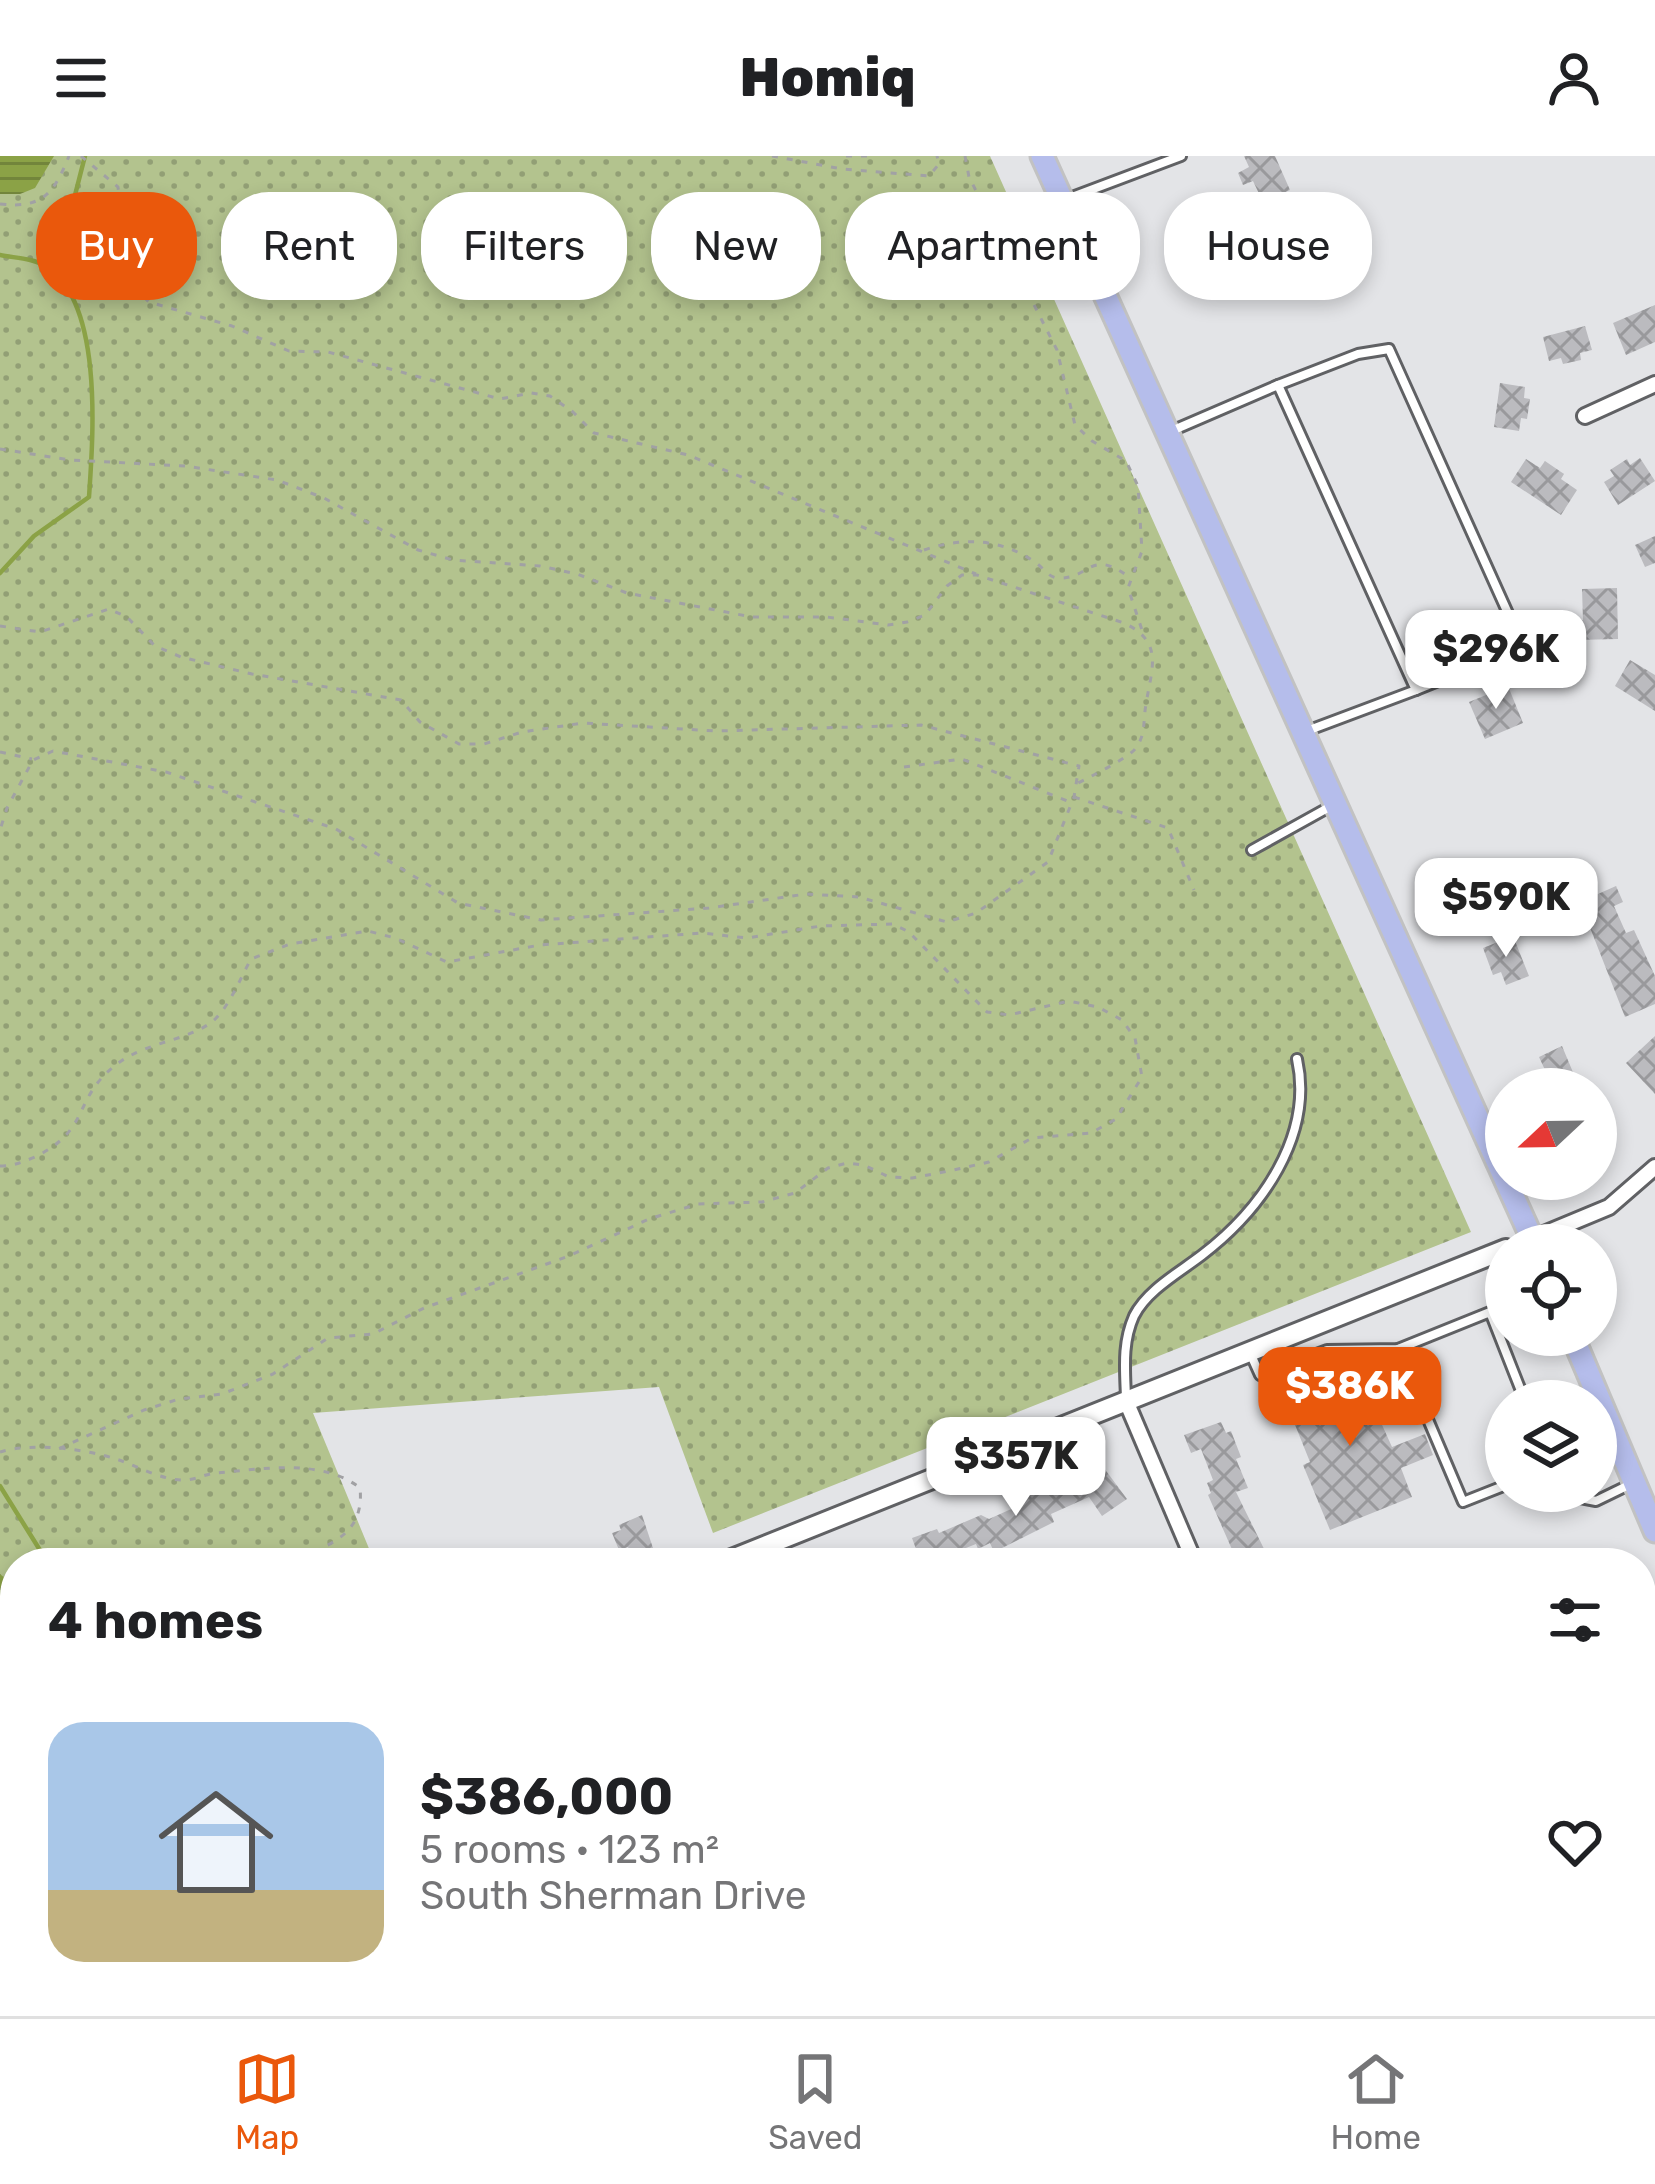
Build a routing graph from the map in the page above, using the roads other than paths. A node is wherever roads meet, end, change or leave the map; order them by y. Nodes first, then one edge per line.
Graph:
1 (1042, 156) edge
2 (1181, 156) edge
3 (1058, 192) edge
4 (1086, 192) edge
5 (1107, 300) edge
6 (1655, 384) edge
7 (1278, 385) junction
8 (1585, 416) dead end
9 (1167, 433) junction
10 (1416, 690) junction
11 (1302, 733) junction
12 (1335, 805) junction
13 (1252, 850) dead end
14 (1297, 1059) dead end
15 (1655, 1167) edge
16 (1520, 1224) edge
17 (1571, 1224) edge
18 (1485, 1257) edge
19 (1398, 1349) junction
20 (1250, 1352) junction
21 (1581, 1356) edge
22 (1517, 1380) edge
23 (1126, 1401) junction
24 (1634, 1483) junction
25 (1617, 1491) edge
26 (1485, 1493) edge
27 (1655, 1531) edge
28 (759, 1548) edge
29 (1189, 1548) edge

1 - 3 main road
2 - 4 lane
5 - 9 main road
6 - 8 street
7 - 9 lane
7 - 10 lane
7 - 10 lane
9 - 11 main road
10 - 11 lane
11 - 12 main road
12 - 13 lane
12 - 16 main road
14 - 23 lane
15 - 17 street
18 - 20 street
19 - 20 lane
19 - 22 lane
19 - 26 lane
20 - 23 street
21 - 24 main road
23 - 28 street
23 - 29 street
24 - 25 lane
24 - 27 main road

